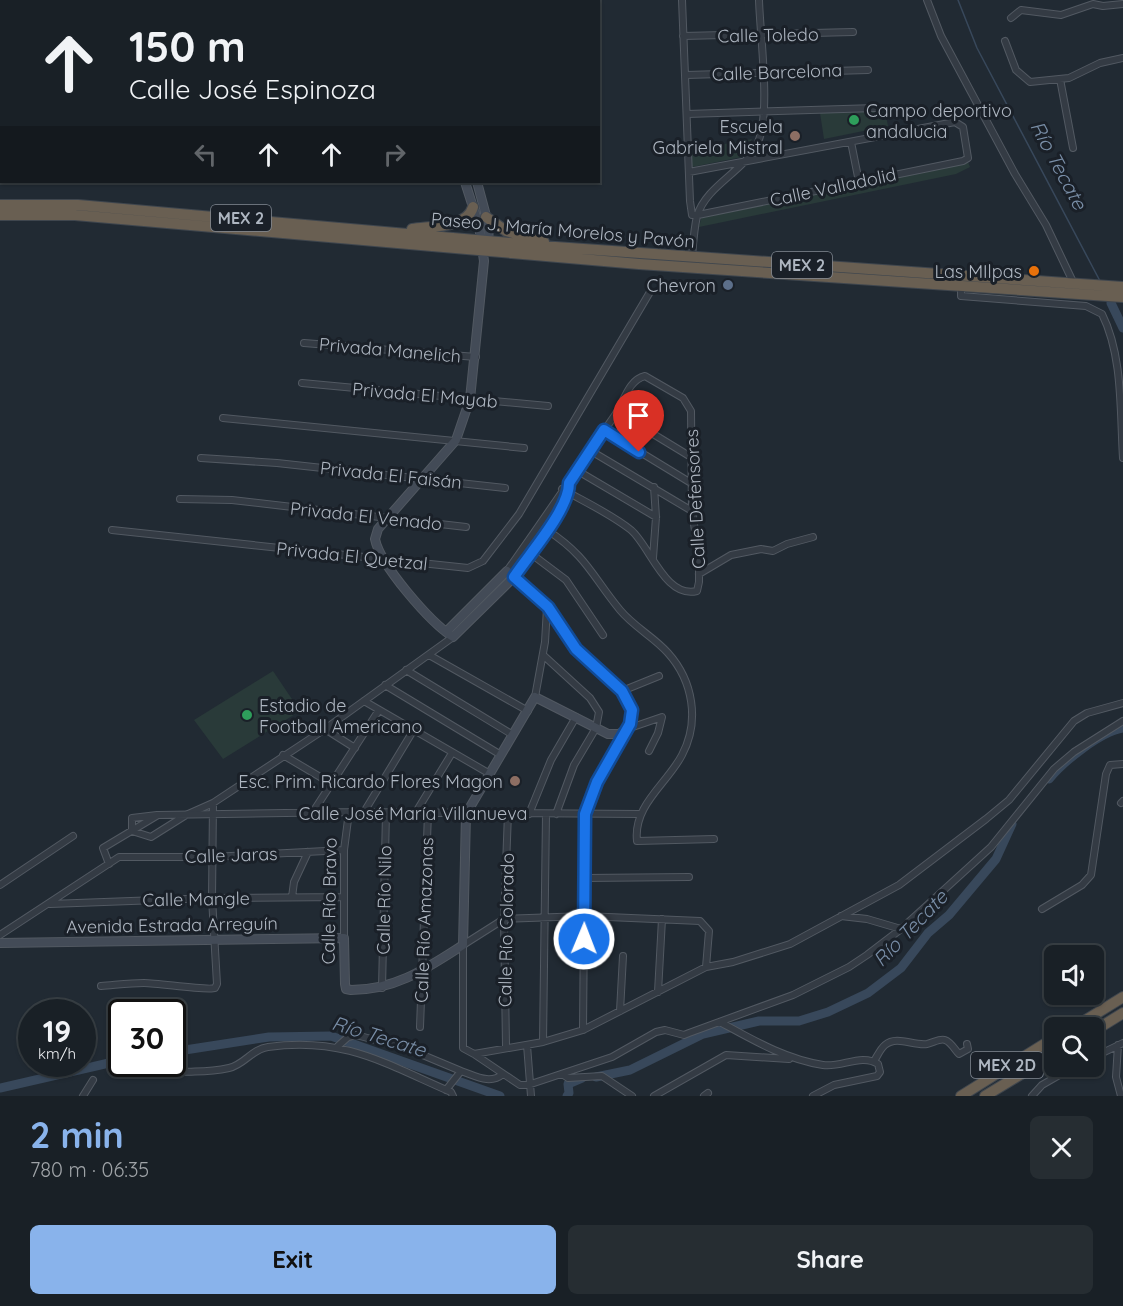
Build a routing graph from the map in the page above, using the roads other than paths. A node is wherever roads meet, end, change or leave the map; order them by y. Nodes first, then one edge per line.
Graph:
1 (682, 0) edge
2 (759, 0) edge
3 (927, 0) edge
4 (1092, 2) edge
5 (1123, 4) edge
6 (1011, 18) dead end
7 (853, 32) dead end
8 (760, 35) junction
9 (683, 36) junction
10 (1005, 41) dead end
11 (1123, 58) edge
12 (868, 70) dead end
13 (762, 74) junction
14 (686, 75) junction
15 (1060, 79) junction
16 (876, 108) dead end
17 (764, 111) junction
18 (687, 114) junction
19 (851, 142) junction
20 (1073, 148) dead end
21 (745, 162) junction
22 (689, 172) junction
23 (859, 182) junction
24 (465, 183) edge
25 (477, 183) edge
26 (0, 205) edge
27 (473, 207) junction
28 (0, 215) edge
29 (698, 215) junction
30 (486, 217) junction
31 (396, 232) junction
32 (485, 245) junction
33 (555, 247) junction
34 (691, 262) junction
35 (962, 285) junction
36 (1123, 287) edge
37 (1076, 288) junction
38 (1090, 290) junction
39 (650, 292) dead end
40 (1123, 297) edge
41 (304, 343) dead end
42 (476, 357) junction
43 (302, 383) dead end
44 (470, 399) junction
45 (548, 406) dead end
46 (617, 412) junction
47 (222, 418) dead end
48 (1122, 428) edge
49 (604, 430) junction
50 (456, 440) junction
51 (524, 448) dead end
52 (591, 451) junction
53 (691, 457) junction
54 (201, 458) dead end
55 (1123, 458) edge
56 (578, 471) junction
57 (425, 478) junction
58 (569, 483) junction
59 (691, 483) junction
60 (654, 487) junction
61 (505, 488) dead end
62 (562, 489) junction
63 (569, 493) junction
64 (180, 499) dead end
65 (692, 511) junction
66 (656, 517) junction
67 (389, 518) junction
68 (466, 527) dead end
69 (112, 530) dead end
70 (547, 530) junction
71 (813, 537) dead end
72 (530, 553) junction
73 (653, 559) junction
74 (385, 560) junction
75 (510, 574) junction
76 (699, 574) junction
77 (548, 607) junction
78 (450, 635) junction
79 (603, 635) dead end
80 (543, 655) junction
81 (429, 656) junction
82 (406, 670) junction
83 (659, 676) dead end
84 (385, 685) junction
85 (622, 691) junction
86 (536, 696) junction
87 (364, 701) junction
88 (1123, 703) edge
89 (379, 710) junction
90 (528, 711) junction
91 (576, 717) junction
92 (1123, 721) edge
93 (596, 728) junction
94 (325, 729) junction
95 (627, 729) junction
96 (413, 730) junction
97 (513, 735) junction
98 (355, 748) junction
99 (649, 751) dead end
100 (452, 753) junction
101 (283, 755) junction
102 (501, 755) junction
103 (1123, 764) edge
104 (489, 774) junction
105 (332, 784) junction
106 (213, 803) junction
107 (313, 812) junction
108 (349, 812) junction
109 (364, 812) junction
110 (416, 812) junction
111 (386, 813) junction
112 (428, 813) junction
113 (508, 813) junction
114 (466, 814) junction
115 (529, 814) junction
116 (546, 814) junction
117 (556, 814) junction
118 (585, 814) junction
119 (639, 814) junction
120 (158, 815) junction
121 (186, 815) junction
122 (213, 815) junction
123 (132, 831) junction
124 (73, 836) dead end
125 (714, 839) dead end
126 (344, 850) junction
127 (308, 852) junction
128 (212, 857) junction
129 (109, 864) junction
130 (689, 877) dead end
131 (585, 878) junction
132 (0, 885) edge
133 (292, 897) junction
134 (344, 897) junction
135 (212, 898) junction
136 (48, 904) junction
137 (1042, 909) dead end
138 (585, 916) junction
139 (840, 916) junction
140 (545, 918) junction
141 (504, 919) junction
142 (662, 919) junction
143 (902, 928) junction
144 (0, 934) edge
145 (344, 938) junction
146 (214, 941) junction
147 (0, 943) edge
148 (463, 945) junction
149 (622, 956) dead end
150 (706, 967) junction
151 (420, 972) junction
152 (101, 986) dead end
153 (382, 988) junction
154 (658, 992) junction
155 (1123, 997) edge
156 (620, 1011) junction
157 (1123, 1013) edge
158 (1091, 1017) edge
159 (720, 1022) junction
160 (1104, 1025) edge
161 (420, 1027) dead end
162 (583, 1030) junction
163 (543, 1042) junction
164 (967, 1044) dead end
165 (1044, 1044) edge
166 (1121, 1044) edge
167 (527, 1045) junction
168 (338, 1046) junction
169 (506, 1046) junction
170 (1104, 1052) edge
171 (474, 1054) junction
172 (796, 1060) junction
173 (1044, 1060) edge
174 (874, 1061) junction
175 (186, 1071) edge
176 (461, 1071) junction
177 (503, 1074) junction
178 (562, 1074) junction
179 (1056, 1077) edge
180 (93, 1080) dead end
181 (528, 1085) junction
182 (446, 1090) junction
183 (83, 1096) edge
184 (453, 1096) edge
185 (531, 1096) edge
186 (632, 1096) edge
187 (654, 1096) edge
188 (813, 1096) edge
189 (961, 1096) edge
190 (986, 1096) edge
191 (1032, 1096) edge
192 (1121, 1096) edge

1 - 9 street
2 - 8 street
3 - 37 street
4 - 5 street
4 - 6 street
7 - 8 street, Calle Toledo
8 - 9 street, Calle Toledo
8 - 13 street
9 - 14 street
10 - 15 street
11 - 15 street
12 - 13 street, Calle Barcelona
13 - 14 street, Calle Barcelona
13 - 17 street
14 - 18 street
15 - 20 street
16 - 17 street
17 - 18 street
17 - 21 street
18 - 22 street
19 - 21 street
19 - 23 street
19 - 23 street, Calle Valladolid
21 - 22 street
21 - 29 street
22 - 29 street
23 - 29 street, Calle Valladolid
24 - 27 street
25 - 30 street
26 - 31 highway, Paseo J. María Morelos y Pavón / MEX 2
27 - 31 highway
27 - 32 street
28 - 32 highway, Paseo J. María Morelos y Pavón / MEX 2
29 - 34 street
30 - 32 street
30 - 33 highway
31 - 32 highway, Paseo J. María Morelos y Pavón / MEX 2
32 - 33 highway, Paseo J. María Morelos y Pavón / MEX 2
32 - 34 highway, Paseo J. María Morelos y Pavón / MEX 2
32 - 42 street
33 - 34 highway, Paseo J. María Morelos y Pavón / MEX 2
34 - 35 highway, Paseo J. María Morelos y Pavón / MEX 2
34 - 37 highway, Paseo J. María Morelos y Pavón / MEX 2
35 - 37 highway, Paseo J. María Morelos y Pavón / MEX 2
35 - 48 street
36 - 38 highway, Paseo J. María Morelos y Pavón / MEX 2
37 - 38 highway, Paseo J. María Morelos y Pavón / MEX 2
38 - 40 highway, Paseo J. María Morelos y Pavón / MEX 2
39 - 74 street, Privada El Quetzal
41 - 42 street, Privada Manelich
42 - 44 street
43 - 44 street, Privada El Mayab
44 - 45 street, Privada El Mayab
44 - 50 street
46 - 49 street
46 - 53 street
46 - 53 street, Calle Defensores
47 - 50 street
48 - 55 street
49 - 52 street
49 - 59 street
50 - 51 street
50 - 57 street
52 - 56 street
52 - 60 street
53 - 59 street, Calle Defensores
54 - 57 street, Privada El Faisán
56 - 58 street
56 - 66 street
57 - 61 street, Privada El Faisán
57 - 67 street
58 - 62 street
58 - 63 street
59 - 65 street, Calle Defensores
60 - 65 street
60 - 66 street
62 - 63 street
62 - 75 street
63 - 70 street
63 - 73 street
64 - 67 street, Privada El Venado
65 - 76 street, Calle Defensores
66 - 73 street
67 - 68 street, Privada El Venado
67 - 74 street
69 - 74 street, Privada El Quetzal
70 - 72 street
70 - 119 street
71 - 76 street
72 - 75 street
72 - 79 street
73 - 76 street, Calle Defensores
74 - 78 street
75 - 77 street
75 - 78 street
77 - 80 street
77 - 85 street
78 - 81 street
80 - 86 street
80 - 93 street
81 - 82 street
81 - 90 street
82 - 84 street
82 - 97 street
83 - 85 street
84 - 87 street
84 - 102 street
85 - 95 street
86 - 90 street
86 - 91 street
87 - 89 street
87 - 94 street
88 - 139 street
89 - 96 street
89 - 98 street
90 - 97 street
91 - 93 street
91 - 115 street
92 - 143 street
93 - 95 street
93 - 117 street
94 - 98 street
94 - 101 street
95 - 99 street
95 - 118 street
96 - 100 street
96 - 109 street
97 - 102 street
98 - 105 street
100 - 104 street
100 - 110 street
101 - 105 street
101 - 106 street
102 - 104 street
103 - 137 street
104 - 114 street
105 - 107 street
106 - 121 street
106 - 122 street
107 - 108 street, Calle José María Villanueva
107 - 122 street, Calle José María Villanueva
108 - 109 street, Calle José María Villanueva
108 - 126 street, Calle Río Bravo
109 - 111 street, Calle José María Villanueva
110 - 111 street, Calle José María Villanueva
110 - 112 street, Calle José María Villanueva
111 - 153 street, Calle Río Nilo
112 - 114 street, Calle José María Villanueva
112 - 151 street, Calle Río Amazonas
113 - 114 street, Calle José María Villanueva
113 - 115 street, Calle José María Villanueva
113 - 141 street, Calle Río Colorado
114 - 148 street
115 - 116 street, Calle José María Villanueva
116 - 117 street, Calle José María Villanueva
116 - 140 street
117 - 118 street, Calle José María Villanueva
118 - 119 street, Calle José María Villanueva
118 - 131 street
119 - 125 street
120 - 121 street, Calle José María Villanueva
120 - 123 street
120 - 123 street, Calle José María Villanueva
121 - 122 street, Calle José María Villanueva
121 - 123 street
122 - 128 street
123 - 129 street
124 - 132 street
126 - 127 street, Calle Jaras
126 - 134 street, Calle Río Bravo
127 - 128 street, Calle Jaras
127 - 133 street
128 - 129 street, Calle Jaras
128 - 135 street
129 - 136 street
130 - 131 street
131 - 138 street
133 - 134 street, Calle Mangle
133 - 135 street, Calle Mangle
134 - 145 street, Calle Río Bravo
135 - 136 street, Calle Mangle
135 - 146 street
136 - 144 street
138 - 140 street
138 - 142 street
138 - 162 street
139 - 143 street
139 - 150 street
140 - 141 street
140 - 163 street
141 - 148 street
141 - 169 street, Calle Río Colorado
142 - 150 street
142 - 154 street
143 - 159 street
145 - 146 street, Avenida Estrada Arreguín
145 - 153 street, Calle Río Bravo
146 - 147 street, Avenida Estrada Arreguín
146 - 152 street
148 - 151 street
148 - 171 street
149 - 156 street
150 - 154 street
151 - 153 street
151 - 161 street, Calle Río Amazonas
154 - 156 street
155 - 158 highway
156 - 162 street
157 - 160 highway
159 - 172 street
159 - 178 street
162 - 163 street
163 - 167 street
164 - 174 street
165 - 189 highway, MEX 2D
166 - 170 street
166 - 192 street
167 - 169 street
167 - 181 street
168 - 175 street
168 - 176 street
168 - 182 street
169 - 171 street
171 - 177 street
172 - 174 street
172 - 187 street
173 - 190 highway, MEX 2D
174 - 188 street
176 - 177 street
176 - 182 street
177 - 181 street
178 - 181 street
178 - 186 street
179 - 191 street
180 - 183 street
181 - 185 street
182 - 184 street

